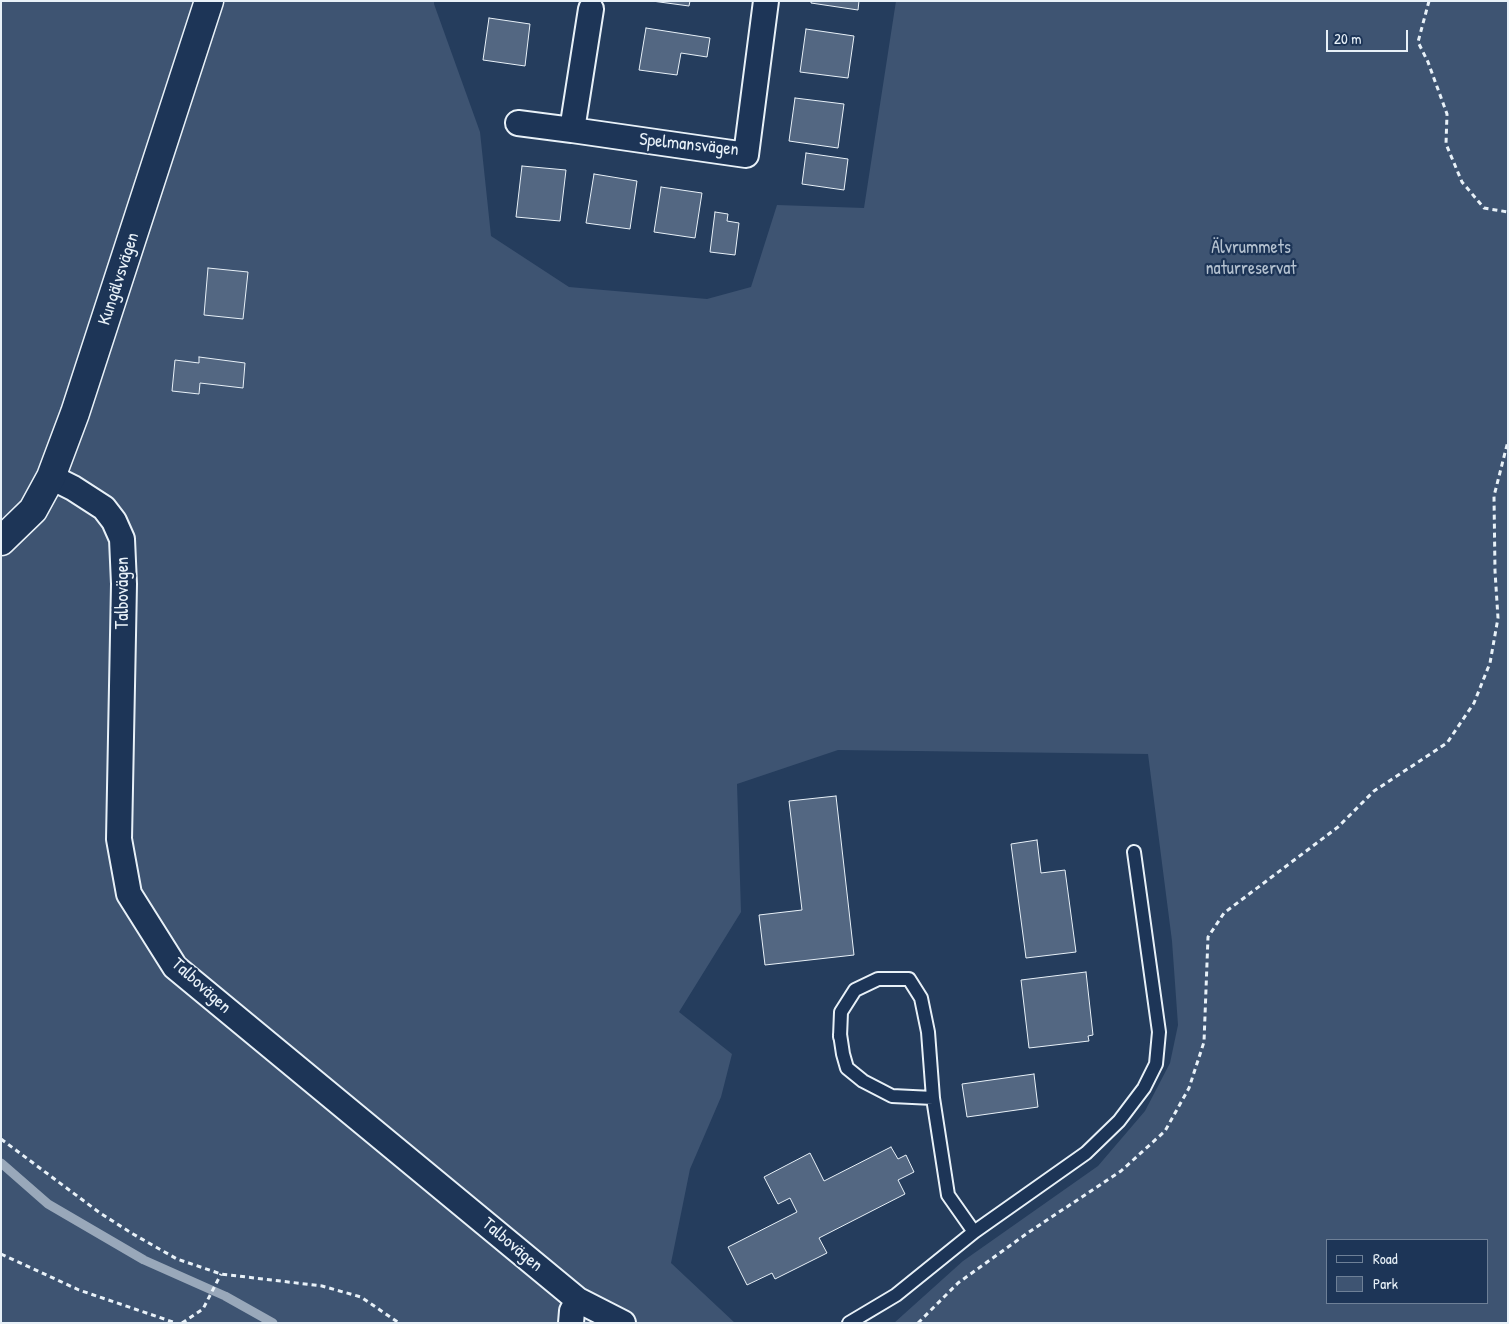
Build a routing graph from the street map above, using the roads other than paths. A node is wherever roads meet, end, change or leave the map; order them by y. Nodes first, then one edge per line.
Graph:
1 (209, 1) edge
2 (766, 1) edge
3 (591, 9) dead end
4 (518, 123) dead end
5 (572, 130) junction
6 (51, 477) junction
7 (1, 541) edge
8 (1134, 852) dead end
9 (933, 1098) junction
10 (974, 1232) junction
11 (578, 1300) junction
12 (571, 1323) edge
13 (623, 1323) edge
14 (849, 1323) edge

1 - 6 street, Kungälvsvägen
2 - 5 street, Spelmansvägen
3 - 5 street
4 - 5 street, Spelmansvägen
6 - 7 street, Kungälvsvägen
6 - 11 street, Talbovägen
8 - 10 lane
9 - 9 lane
9 - 10 lane
10 - 14 lane
11 - 12 street
11 - 13 street, Talbovägen

